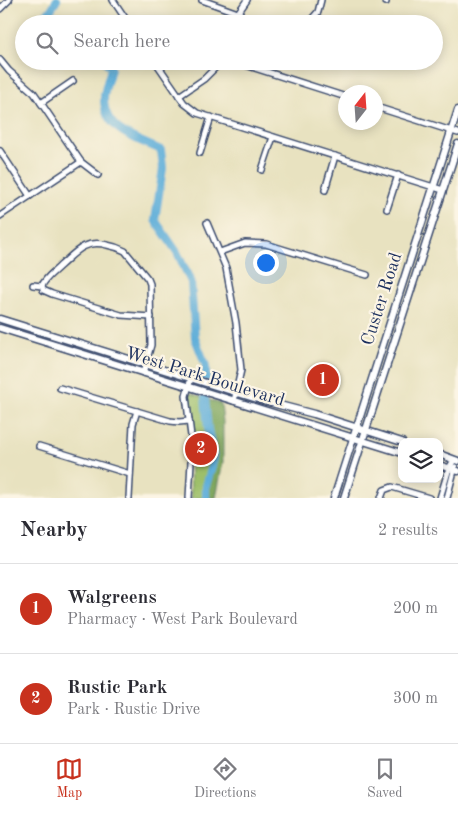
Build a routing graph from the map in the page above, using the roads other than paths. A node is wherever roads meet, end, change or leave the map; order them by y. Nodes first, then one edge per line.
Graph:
1 (9, 0) edge
2 (113, 0) edge
3 (202, 0) edge
4 (246, 0) edge
5 (322, 0) edge
6 (0, 9) edge
7 (238, 13) joint
8 (123, 15) edge
9 (315, 15) edge
10 (0, 60) edge
11 (161, 70) edge
12 (215, 70) edge
13 (261, 70) edge
14 (73, 81) dead end
15 (338, 94) edge
16 (179, 96) junction
17 (41, 103) junction
18 (383, 109) edge
19 (458, 110) edge
20 (211, 117) junction
21 (455, 132) edge
22 (273, 137) junction
23 (458, 144) edge
24 (0, 151) edge
25 (200, 153) dead end
26 (335, 156) junction
27 (81, 162) junction
28 (262, 170) dead end
29 (98, 175) dead end
30 (398, 175) junction
31 (434, 187) junction
32 (325, 190) dead end
33 (443, 190) junction
34 (30, 196) junction
35 (387, 209) dead end
36 (0, 216) edge
37 (207, 223) dead end
38 (220, 252) junction
39 (366, 275) dead end
40 (32, 285) dead end
41 (42, 286) junction
42 (151, 317) junction
43 (0, 318) edge
44 (0, 328) edge
45 (146, 364) junction
46 (144, 373) junction
47 (191, 378) junction
48 (188, 387) junction
49 (60, 388) dead end
50 (237, 392) junction
51 (234, 402) junction
52 (283, 406) junction
53 (137, 411) junction
54 (280, 416) junction
55 (188, 421) junction
56 (356, 428) junction
57 (365, 430) junction
58 (353, 438) junction
59 (362, 441) junction
60 (398, 441) edge
61 (39, 446) dead end
62 (398, 453) edge
63 (443, 455) edge
64 (456, 460) edge
65 (454, 470) edge
66 (130, 474) junction
67 (128, 498) edge
68 (189, 498) edge
69 (334, 498) edge
70 (344, 498) edge
71 (381, 498) edge
72 (430, 498) edge
73 (440, 498) edge
74 (447, 498) edge

1 - 6 street
2 - 8 street
3 - 7 street
4 - 7 street
5 - 9 street
10 - 17 street
11 - 16 street
12 - 16 street
13 - 15 street
14 - 17 street
16 - 20 street
17 - 27 street
18 - 21 street
19 - 21 main road, Custer Road
20 - 22 street
20 - 25 street
21 - 31 main road, Custer Road
22 - 26 street
22 - 28 street
23 - 33 main road, Custer Road
24 - 34 street
26 - 30 street
26 - 32 street
27 - 29 street
27 - 34 street
30 - 31 street
30 - 35 street
31 - 33 street
31 - 56 main road, Custer Road
33 - 57 main road, Custer Road
34 - 36 street
37 - 38 street
38 - 39 street
38 - 50 street
40 - 41 street
41 - 42 street
41 - 42 street
42 - 45 street
43 - 45 main road, West Park Boulevard
44 - 46 main road, West Park Boulevard
45 - 46 street
45 - 47 main road, West Park Boulevard
46 - 48 main road, West Park Boulevard
47 - 48 street
47 - 50 main road, West Park Boulevard
48 - 51 main road, West Park Boulevard
48 - 55 street
49 - 53 street
50 - 51 street
50 - 52 main road, West Park Boulevard
51 - 54 main road, West Park Boulevard
52 - 54 main road
52 - 56 main road, West Park Boulevard
53 - 55 street
53 - 66 street
54 - 58 main road, West Park Boulevard
55 - 68 street
56 - 57 main road, West Park Boulevard
56 - 58 main road, Custer Road
57 - 59 main road, Custer Road
57 - 60 main road, West Park Boulevard
58 - 59 main road, West Park Boulevard
58 - 69 main road, Custer Road
59 - 62 main road, West Park Boulevard
59 - 70 main road, Custer Road
61 - 66 street
63 - 64 main road
64 - 65 street
65 - 73 street
65 - 74 street
66 - 67 street
71 - 72 street

